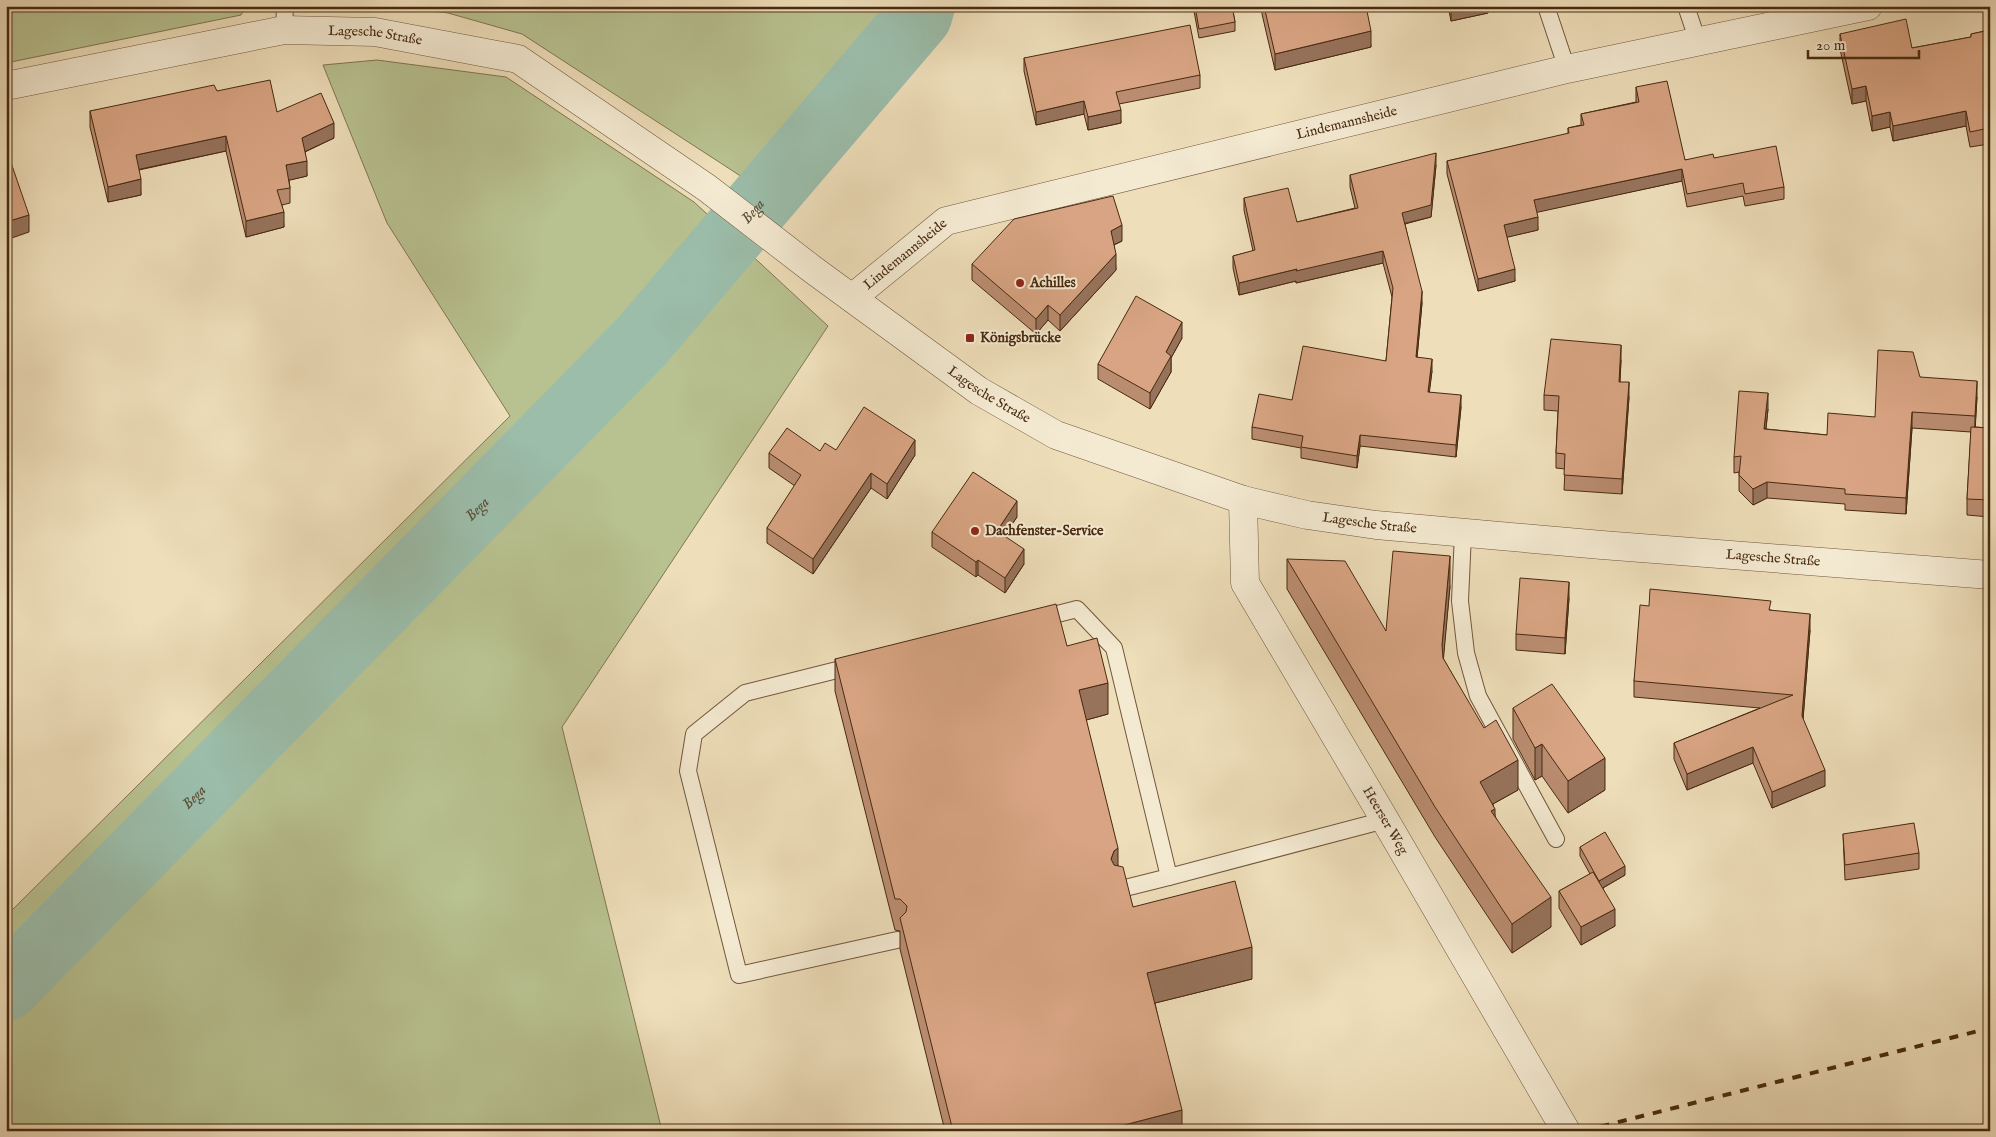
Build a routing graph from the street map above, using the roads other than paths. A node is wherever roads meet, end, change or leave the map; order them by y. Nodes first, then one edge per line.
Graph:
1 (1546, 6) edge
2 (1686, 6) edge
3 (1868, 6) edge
4 (284, 18) edge
5 (1698, 42) junction
6 (1567, 69) junction
7 (6, 86) edge
8 (852, 298) junction
9 (1243, 500) junction
10 (1463, 532) junction
11 (1990, 574) edge
12 (1020, 624) edge
13 (868, 662) edge
14 (1386, 820) junction
15 (1556, 839) dead end
16 (1169, 877) junction
17 (1120, 889) edge
18 (898, 940) dead end
19 (1566, 1131) edge

1 - 6 lane
2 - 5 lane
3 - 5 street, Lindemannsheide
4 - 7 street, Lagesche Straße
4 - 8 street, Lagesche Straße
5 - 6 street, Lindemannsheide
6 - 8 street, Lindemannsheide
8 - 9 street, Lagesche Straße
9 - 10 street, Lagesche Straße
9 - 14 street, Heerser Weg
10 - 11 street, Lagesche Straße
10 - 15 lane
12 - 16 lane
13 - 18 lane
14 - 16 lane
14 - 19 street, Heerser Weg
16 - 17 lane

